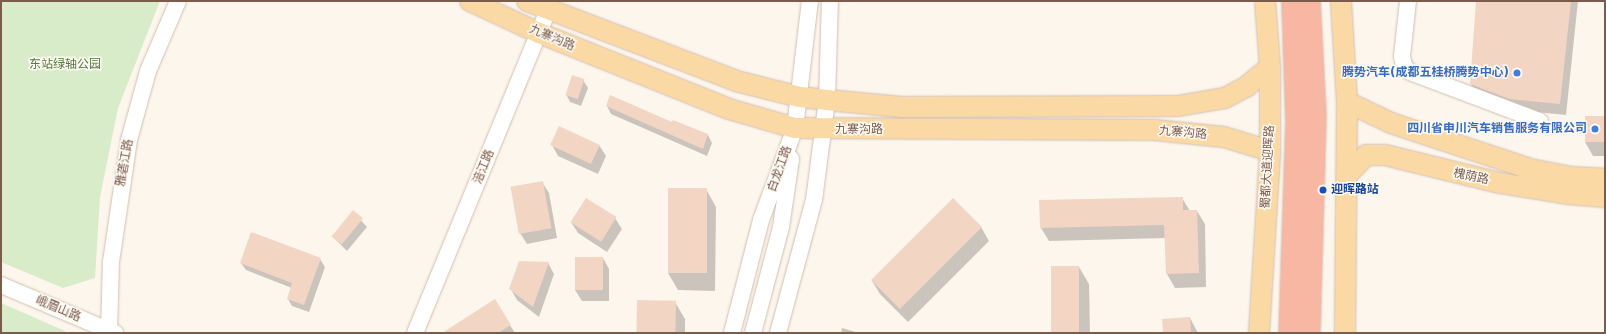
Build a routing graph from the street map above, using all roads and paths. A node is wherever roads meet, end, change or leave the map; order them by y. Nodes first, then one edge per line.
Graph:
1 (178, 1) edge
2 (470, 1) edge
3 (528, 1) edge
4 (810, 1) edge
5 (830, 1) edge
6 (1265, 1) edge
7 (1293, 1) edge
8 (1308, 1) edge
9 (1341, 1) edge
10 (1408, 1) edge
11 (549, 6) edge
12 (539, 33) junction
13 (1270, 67) junction
14 (800, 97) junction
15 (827, 100) junction
16 (1347, 102) junction
17 (1540, 121) dead end
18 (796, 128) junction
19 (824, 130) junction
20 (1270, 151) junction
21 (1347, 175) junction
22 (1605, 179) edge
23 (1605, 197) edge
24 (1, 285) edge
25 (1346, 301) junction
26 (111, 332) edge
27 (415, 333) edge
28 (732, 333) edge
29 (753, 333) edge
30 (778, 333) edge
31 (1259, 333) edge
32 (1290, 333) edge
33 (1309, 333) edge
34 (1336, 333) edge
35 (1345, 333) edge

1 - 26 street, 雅砻江路
2 - 12 main road, 九寨沟路
3 - 11 main road, 九寨沟路
4 - 14 street, 白龙江路
5 - 15 street
6 - 13 main road, 蜀都大道迎晖路
7 - 32 highway
8 - 33 highway
9 - 16 main road
10 - 17 street
11 - 12 street, 涪江路
11 - 14 main road, 九寨沟路
12 - 18 main road, 九寨沟路
12 - 27 street, 涪江路
13 - 15 main road, 九寨沟路
13 - 20 main road, 蜀都大道迎晖路
14 - 15 main road, 九寨沟路
14 - 18 street, 白龙江路
15 - 19 street
16 - 21 main road
16 - 22 main road, 槐荫路
18 - 19 main road, 九寨沟路
18 - 28 street, 白龙江路
18 - 29 street
19 - 20 main road, 九寨沟路
19 - 30 street
20 - 31 main road, 蜀都大道迎晖路
21 - 23 main road, 槐荫路
21 - 25 main road
24 - 26 street, 峨眉山路
25 - 34 main road
25 - 35 main road

